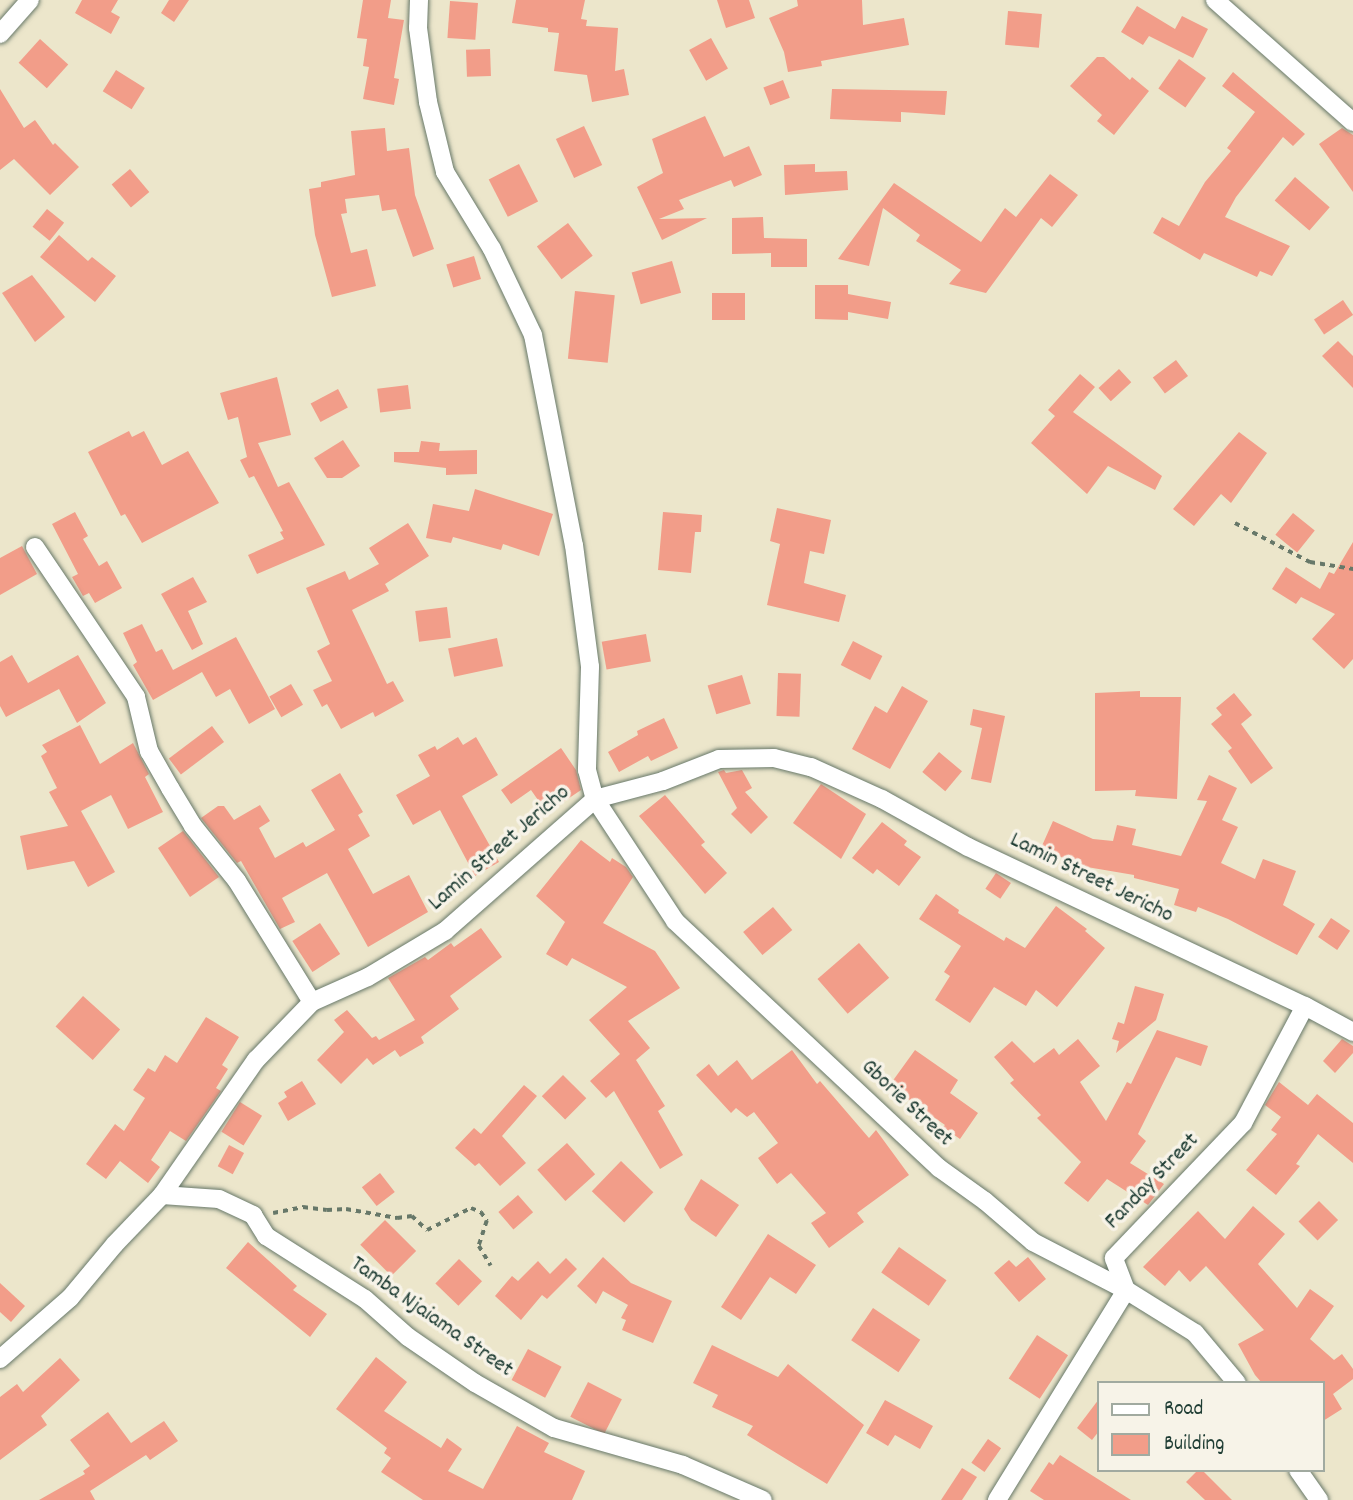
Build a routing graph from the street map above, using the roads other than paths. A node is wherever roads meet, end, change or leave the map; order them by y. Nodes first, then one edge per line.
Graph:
1 (30, 0) edge
2 (419, 0) edge
3 (1214, 0) edge
4 (0, 34) edge
5 (1353, 122) edge
6 (35, 547) dead end
7 (595, 799) junction
8 (312, 1002) junction
9 (1305, 1006) junction
10 (1353, 1032) edge
11 (162, 1195) junction
12 (1126, 1290) junction
13 (0, 1359) edge
14 (1235, 1381) edge
15 (1299, 1472) edge
16 (763, 1500) edge
17 (997, 1500) edge
18 (1319, 1500) edge

1 - 4 street
2 - 7 street
3 - 5 street
6 - 8 street
7 - 8 street, Lamin Street Jericho
7 - 9 street, Lamin Street Jericho
7 - 12 street, Gborie Street
8 - 11 street, Lamin Street Jericho
9 - 10 street, Lamin Street Jericho
9 - 12 street, Fanday Street
11 - 13 street, Lamin Street Jericho
11 - 16 street, Tamba Njaiama Street
12 - 14 street, Gborie Street
12 - 17 street
15 - 18 street

